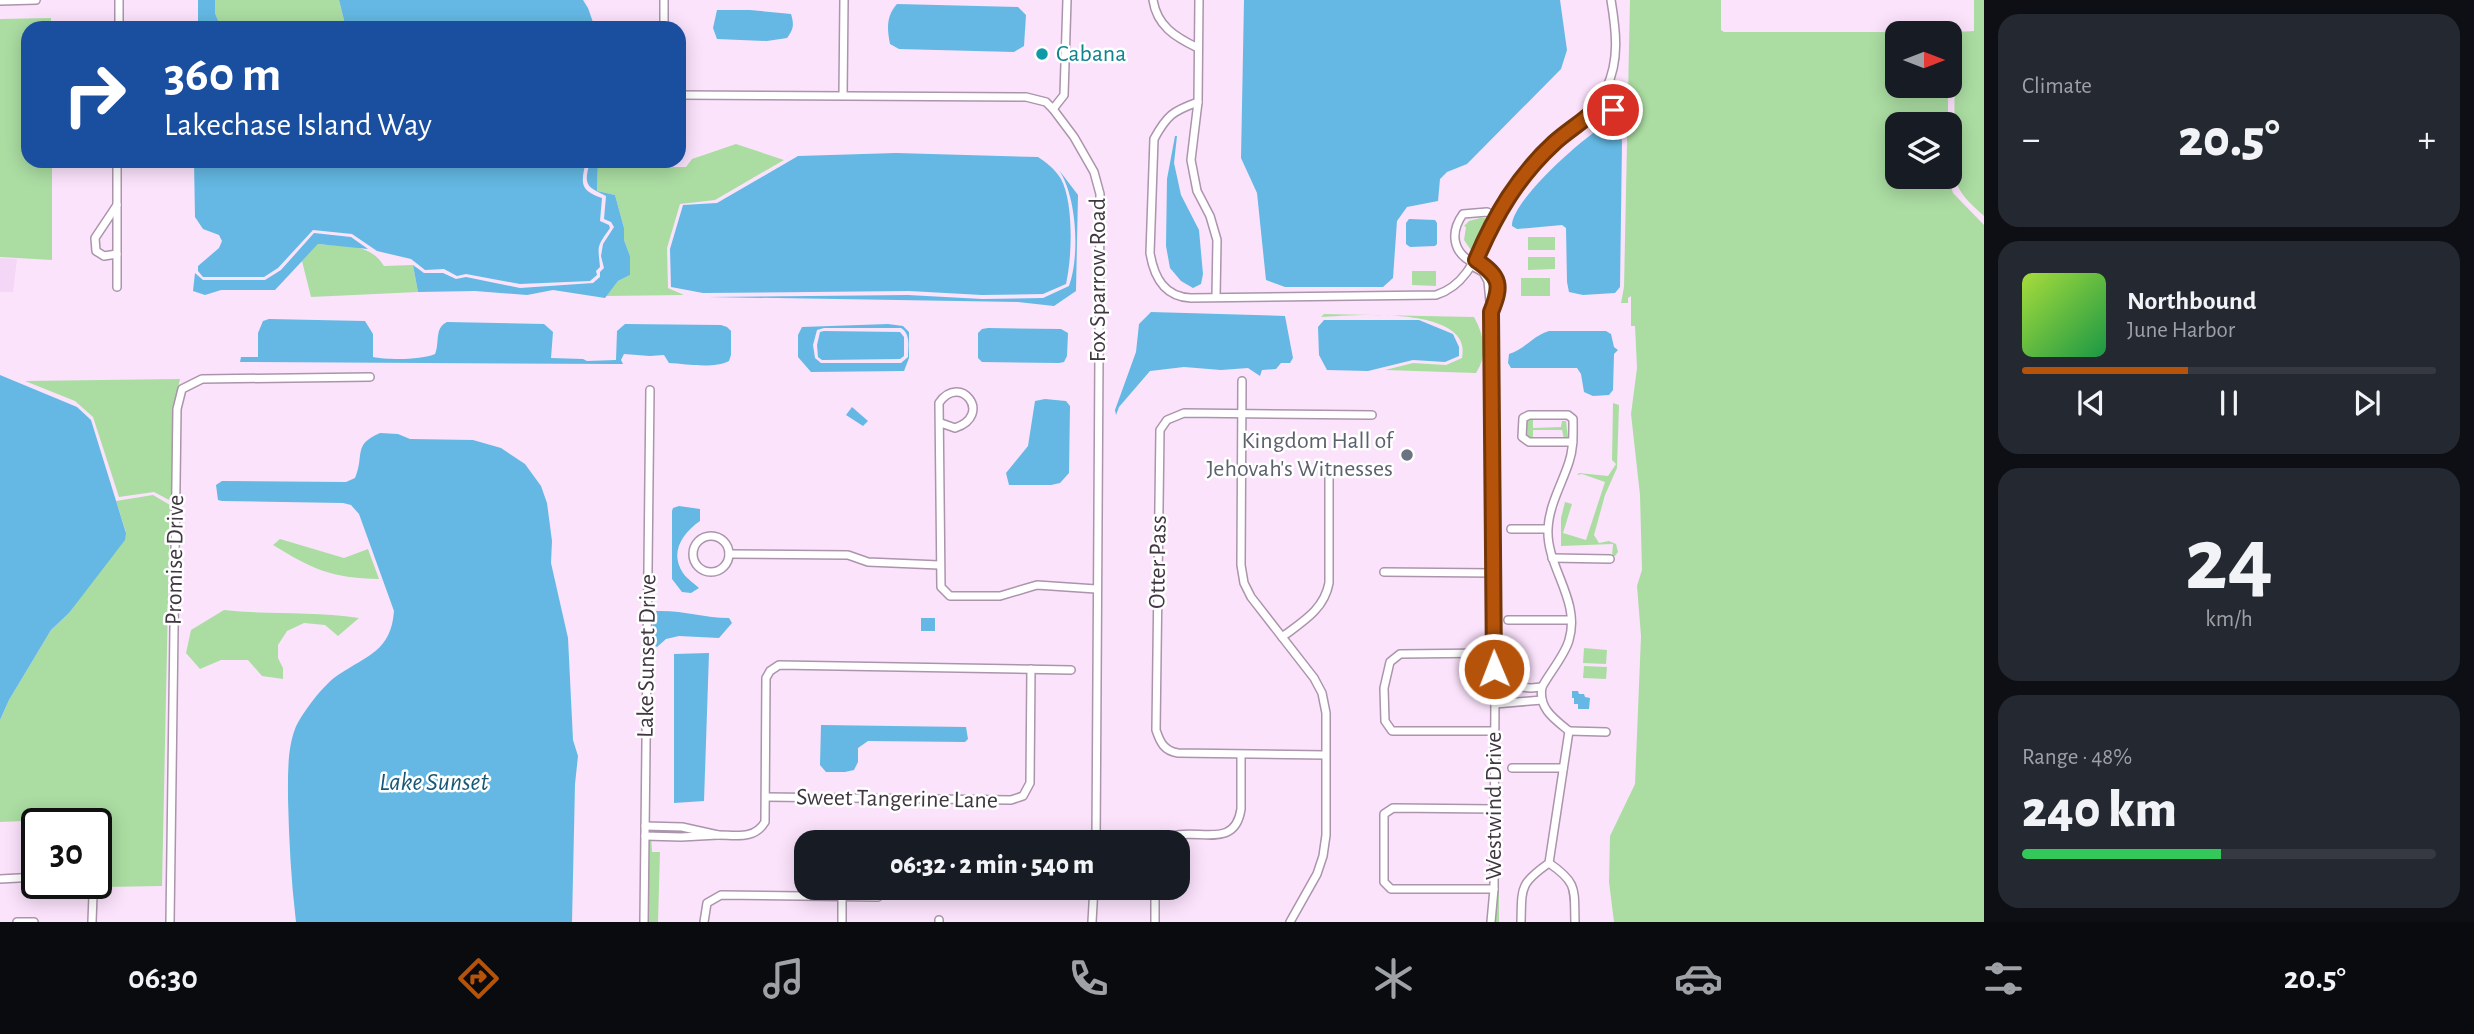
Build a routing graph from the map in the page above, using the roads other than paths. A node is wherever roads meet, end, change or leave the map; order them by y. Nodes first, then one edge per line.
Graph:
1 (36, 0) edge
2 (119, 0) edge
3 (664, 0) edge
4 (844, 0) edge
5 (1067, 0) edge
6 (1153, 0) edge
7 (1199, 0) edge
8 (1611, 0) edge
9 (0, 1) edge
10 (119, 21) edge
11 (664, 21) edge
12 (1198, 48) junction
13 (1606, 89) junction
14 (686, 95) edge
15 (843, 95) junction
16 (1198, 102) junction
17 (1053, 109) junction
18 (1596, 109) junction
19 (117, 168) edge
20 (117, 205) junction
21 (1495, 216) junction
22 (117, 254) junction
23 (1474, 263) junction
24 (117, 287) dead end
25 (1216, 297) junction
26 (370, 377) dead end
27 (1242, 381) dead end
28 (650, 390) dead end
29 (1242, 415) junction
30 (1372, 415) dead end
31 (941, 423) junction
32 (1573, 442) junction
33 (1329, 477) dead end
34 (1511, 529) dead end
35 (1548, 529) junction
36 (729, 554) junction
37 (1552, 558) junction
38 (1610, 559) dead end
39 (939, 565) junction
40 (1384, 572) dead end
41 (1493, 573) junction
42 (1096, 589) junction
43 (1508, 620) dead end
44 (1571, 620) junction
45 (1282, 637) junction
46 (1493, 653) junction
47 (1031, 669) junction
48 (1071, 670) dead end
49 (1495, 685) junction
50 (1542, 687) junction
51 (1525, 688) junction
52 (1542, 700) junction
53 (1525, 702) junction
54 (1495, 704) junction
55 (1569, 731) junction
56 (1494, 732) junction
57 (1606, 732) dead end
58 (1241, 755) junction
59 (1325, 755) junction
60 (1512, 768) dead end
61 (1563, 768) junction
62 (766, 797) junction
63 (1494, 809) junction
64 (645, 826) junction
65 (1096, 830) edge
66 (719, 835) junction
67 (645, 836) junction
68 (1190, 836) edge
69 (1549, 863) junction
70 (21, 878) edge
71 (0, 879) edge
72 (1494, 889) junction
73 (794, 897) edge
74 (93, 899) edge
75 (842, 900) edge
76 (1093, 900) edge
77 (1155, 900) edge
78 (17, 922) edge
79 (34, 922) edge
80 (92, 922) edge
81 (170, 922) edge
82 (644, 922) edge
83 (704, 922) edge
84 (842, 922) edge
85 (1092, 922) edge
86 (1155, 922) edge
87 (1290, 922) edge
88 (1491, 922) edge
89 (1521, 922) edge
90 (1575, 922) edge

1 - 9 street
2 - 10 street
3 - 11 street
4 - 15 street
5 - 17 street
6 - 12 street
7 - 12 street
8 - 13 street
12 - 16 street
13 - 18 street
13 - 18 street
14 - 15 street
15 - 17 street
16 - 25 street
16 - 25 street
17 - 42 street, Fox Sparrow Road
18 - 21 street
19 - 20 street
20 - 22 street
20 - 22 street
21 - 23 street
21 - 23 street
22 - 24 street
23 - 25 street
23 - 41 street, Westwind Drive
26 - 81 street, Promise Drive
27 - 29 street
28 - 64 street, Lake Sunset Drive
29 - 30 street, Otter Pass
29 - 45 street
29 - 58 street, Otter Pass
31 - 31 street
31 - 39 street
32 - 32 street
32 - 35 street
33 - 45 street
34 - 35 street
35 - 37 street
36 - 36 street
36 - 39 street
37 - 38 street
37 - 44 street
39 - 42 street
40 - 41 street
41 - 46 street, Westwind Drive
42 - 65 street, Fox Sparrow Road
43 - 44 street
44 - 50 street
45 - 59 street
46 - 49 street, Westwind Drive
46 - 56 street
47 - 48 street
47 - 62 street, Sweet Tangerine Lane
47 - 62 street
49 - 51 street
49 - 54 street, Westwind Drive
50 - 51 street
50 - 52 street
51 - 53 street
52 - 53 street
52 - 55 street
53 - 54 street
54 - 56 street, Westwind Drive
55 - 57 street
55 - 61 street
56 - 63 street, Westwind Drive
58 - 59 street, Otter Pass
58 - 68 street
59 - 87 street
60 - 61 street
61 - 69 street
62 - 66 street
63 - 72 street, Westwind Drive
63 - 72 street
64 - 66 street
64 - 67 street, Lake Sunset Drive
66 - 67 street
67 - 82 street, Lake Sunset Drive
69 - 89 street
69 - 90 street
70 - 71 street
72 - 88 street, Westwind Drive
73 - 83 street
74 - 80 street
75 - 84 street
76 - 85 street
77 - 86 street
78 - 79 street

